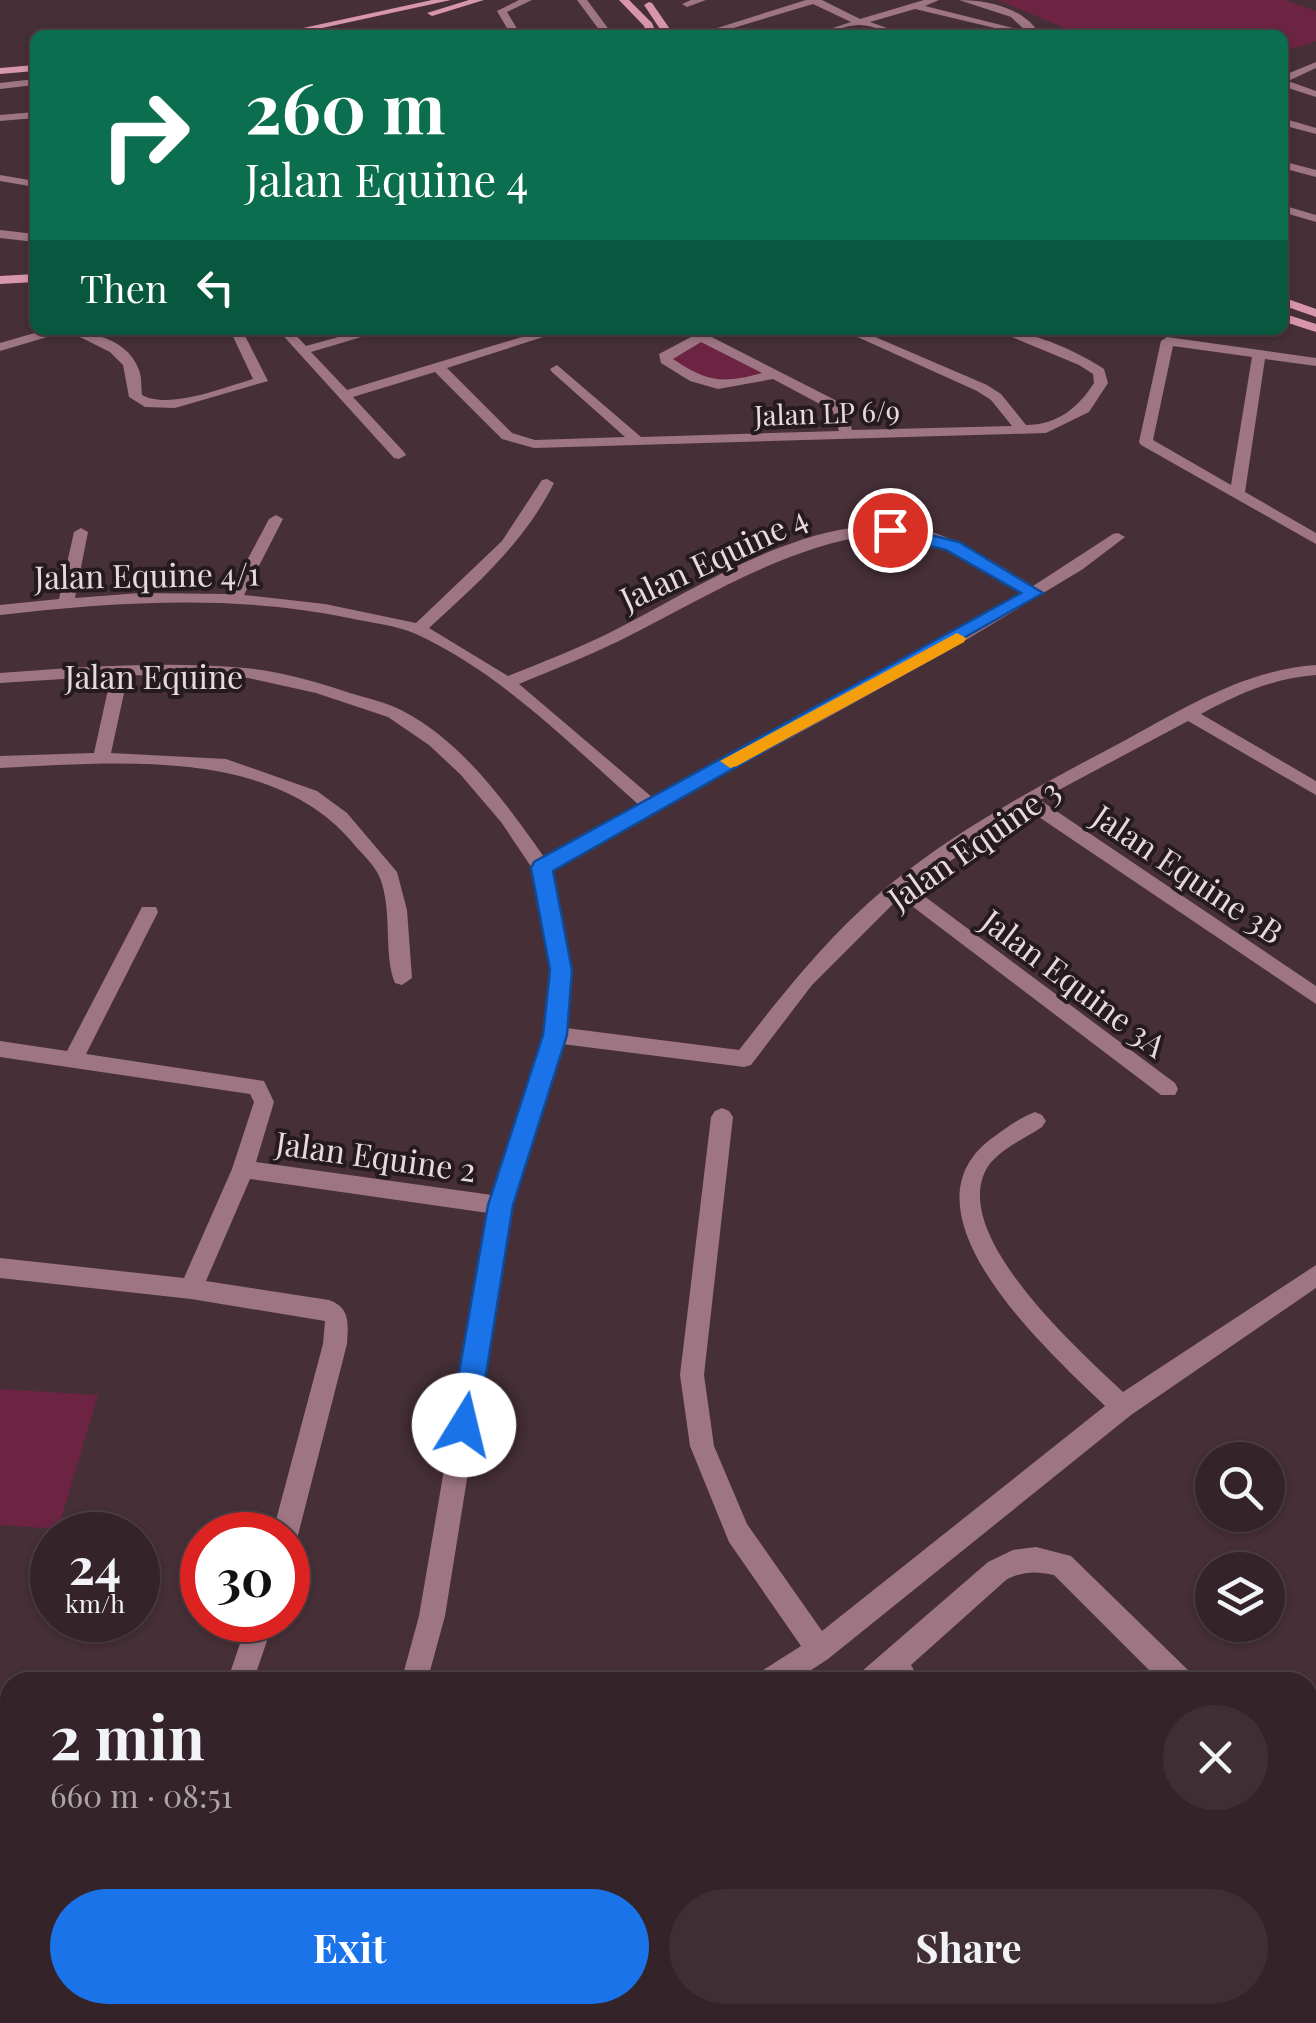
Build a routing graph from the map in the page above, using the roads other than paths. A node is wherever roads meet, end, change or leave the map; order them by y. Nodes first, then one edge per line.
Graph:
1 (446, 0) edge
2 (478, 0) edge
3 (527, 0) edge
4 (582, 0) edge
5 (624, 0) edge
6 (644, 0) edge
7 (700, 0) edge
8 (814, 0) edge
9 (934, 0) edge
10 (964, 0) edge
11 (688, 4) dead end
12 (915, 6) junction
13 (860, 22) junction
14 (300, 30) edge
15 (353, 30) edge
16 (513, 30) edge
17 (604, 30) edge
18 (648, 30) edge
19 (665, 30) edge
20 (716, 30) edge
21 (833, 30) edge
22 (886, 30) edge
23 (1016, 30) edge
24 (1034, 30) edge
25 (30, 59) edge
26 (0, 62) edge
27 (1316, 66) edge
28 (30, 68) edge
29 (0, 71) edge
30 (1288, 77) edge
31 (30, 83) edge
32 (1288, 84) edge
33 (0, 86) edge
34 (1316, 94) edge
35 (30, 115) edge
36 (0, 118) edge
37 (1288, 123) edge
38 (1316, 131) edge
39 (1288, 166) edge
40 (1316, 174) edge
41 (0, 178) edge
42 (30, 183) edge
43 (1288, 210) edge
44 (1316, 219) edge
45 (0, 234) edge
46 (30, 237) edge
47 (30, 278) edge
48 (0, 280) edge
49 (30, 290) edge
50 (0, 292) edge
51 (1288, 303) edge
52 (1316, 313) edge
53 (1288, 319) edge
54 (1316, 328) edge
55 (42, 335) edge
56 (83, 335) edge
57 (238, 335) edge
58 (289, 335) edge
59 (360, 335) edge
60 (492, 335) edge
61 (543, 335) edge
62 (692, 335) edge
63 (699, 335) edge
64 (860, 335) edge
65 (1014, 335) edge
66 (0, 347) edge
67 (505, 347) junction
68 (304, 350) junction
69 (1260, 354) junction
70 (1316, 362) edge
71 (440, 369) junction
72 (557, 369) dead end
73 (776, 374) junction
74 (346, 395) junction
75 (1022, 430) junction
76 (847, 436) junction
77 (640, 442) junction
78 (399, 455) dead end
79 (548, 483) dead end
80 (1237, 496) junction
81 (276, 519) dead end
82 (82, 532) dead end
83 (1118, 537) dead end
84 (1316, 539) edge
85 (1034, 593) junction
86 (235, 597) junction
87 (66, 602) junction
88 (0, 610) edge
89 (420, 630) junction
90 (121, 670) junction
91 (1316, 670) edge
92 (0, 678) edge
93 (508, 682) junction
94 (1188, 713) junction
95 (101, 758) junction
96 (0, 762) edge
97 (1316, 789) edge
98 (1028, 800) junction
99 (652, 806) junction
100 (542, 868) junction
101 (898, 888) junction
102 (150, 912) dead end
103 (402, 978) dead end
104 (1316, 996) edge
105 (555, 1035) junction
106 (0, 1049) edge
107 (73, 1059) junction
108 (1168, 1089) dead end
109 (722, 1117) dead end
110 (1035, 1121) dead end
111 (243, 1169) junction
112 (500, 1205) junction
113 (0, 1268) edge
114 (1316, 1274) edge
115 (192, 1288) junction
116 (1122, 1406) junction
117 (290, 1512) edge
118 (254, 1642) edge
119 (819, 1650) junction
120 (243, 1672) edge
121 (417, 1672) edge
122 (785, 1672) edge
123 (894, 1672) edge
124 (1170, 1672) edge

1 - 14 street
2 - 15 street
3 - 16 street
4 - 17 street
5 - 18 street
6 - 19 street
7 - 11 street
8 - 13 street
8 - 20 street
9 - 12 street
10 - 24 street
12 - 13 street
12 - 23 street
13 - 21 street
13 - 22 street
25 - 26 street
27 - 30 street
28 - 29 street
31 - 33 street
32 - 34 street
35 - 36 street
37 - 38 street
39 - 40 street
41 - 42 street
43 - 44 street
45 - 46 street
47 - 48 street
49 - 50 street
51 - 52 street
53 - 54 street
55 - 66 street
56 - 57 street
58 - 68 street
59 - 68 street
60 - 67 street
61 - 67 street
62 - 73 street
63 - 73 street
64 - 75 street
65 - 75 street, Jalan LP 6/9
67 - 71 street
68 - 74 street
69 - 70 street
69 - 80 street
69 - 80 street
71 - 74 street
71 - 77 street, Jalan LP 6/9
72 - 77 street
73 - 76 street
74 - 78 street
75 - 76 street, Jalan LP 6/9
76 - 77 street, Jalan LP 6/9
79 - 89 street
80 - 84 street
81 - 86 street
82 - 87 street
83 - 85 street
85 - 93 street, Jalan Equine 4
85 - 99 street
86 - 87 street, Jalan Equine 4/1
86 - 89 street, Jalan Equine 4/1
87 - 88 street, Jalan Equine 4/1
89 - 93 street, Jalan Equine 4/1
90 - 92 street, Jalan Equine
90 - 95 street
90 - 100 street, Jalan Equine
91 - 94 street, Jalan Equine 3
93 - 99 street, Jalan Equine 4/1
94 - 97 street
94 - 98 street, Jalan Equine 3
95 - 96 street
95 - 103 street
98 - 101 street, Jalan Equine 3
98 - 104 street, Jalan Equine 3B
99 - 100 street
100 - 105 street, Jalan Equine
101 - 105 street, Jalan Equine 3
101 - 108 street, Jalan Equine 3A
102 - 107 street
105 - 112 street, Jalan Equine
106 - 107 street
107 - 111 street
109 - 119 street
110 - 116 street
111 - 112 street, Jalan Equine 2
111 - 115 street
112 - 121 street, Jalan Equine
113 - 115 street
114 - 116 street
115 - 117 street
116 - 119 street
118 - 120 street
119 - 122 street
123 - 124 street

